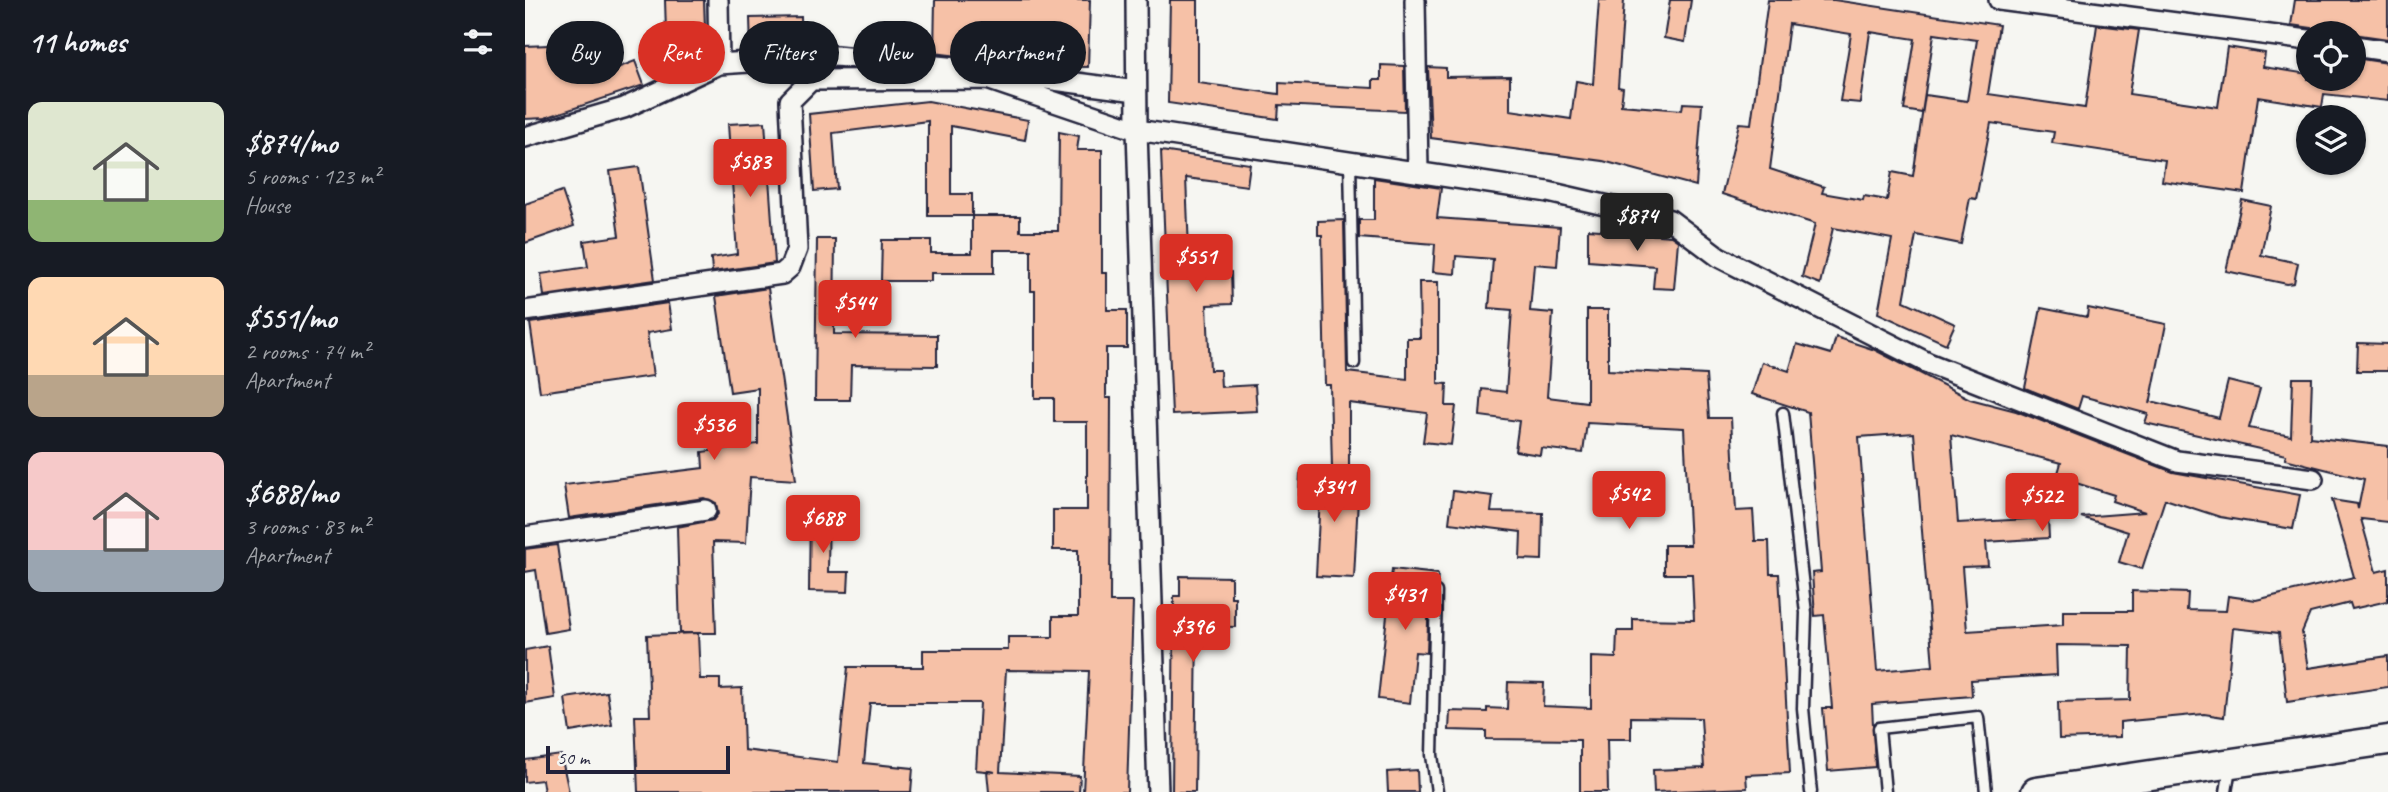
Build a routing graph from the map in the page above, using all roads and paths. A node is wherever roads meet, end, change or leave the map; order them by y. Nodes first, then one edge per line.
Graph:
1 (718, 0) edge
2 (1136, 0) edge
3 (1415, 0) edge
4 (1999, 0) edge
5 (718, 21) edge
6 (2296, 38) edge
7 (2366, 48) edge
8 (2388, 51) edge
9 (725, 64) edge
10 (675, 84) edge
11 (1136, 91) junction
12 (1137, 130) junction
13 (525, 137) edge
14 (1350, 160) junction
15 (1418, 171) junction
16 (525, 311) edge
17 (1354, 363) dead end
18 (1783, 413) dead end
19 (2313, 480) dead end
20 (706, 510) dead end
21 (525, 537) edge
22 (1436, 592) dead end
23 (2388, 740) edge
24 (2231, 764) junction
25 (2072, 790) edge
26 (1158, 792) edge
27 (1437, 792) edge
28 (1811, 792) edge
29 (1885, 792) edge
30 (1986, 792) edge
31 (2036, 792) edge
32 (2226, 792) edge

1 - 5 street
2 - 11 street
3 - 15 street
4 - 6 street
7 - 8 street
9 - 11 street
10 - 13 street
11 - 12 street
12 - 14 street
12 - 16 street
12 - 26 street
14 - 15 street
14 - 17 lane
15 - 19 street
18 - 28 lane
20 - 21 street
22 - 27 lane
23 - 24 main road
24 - 25 main road
24 - 32 lane
25 - 31 main road
29 - 30 lane

